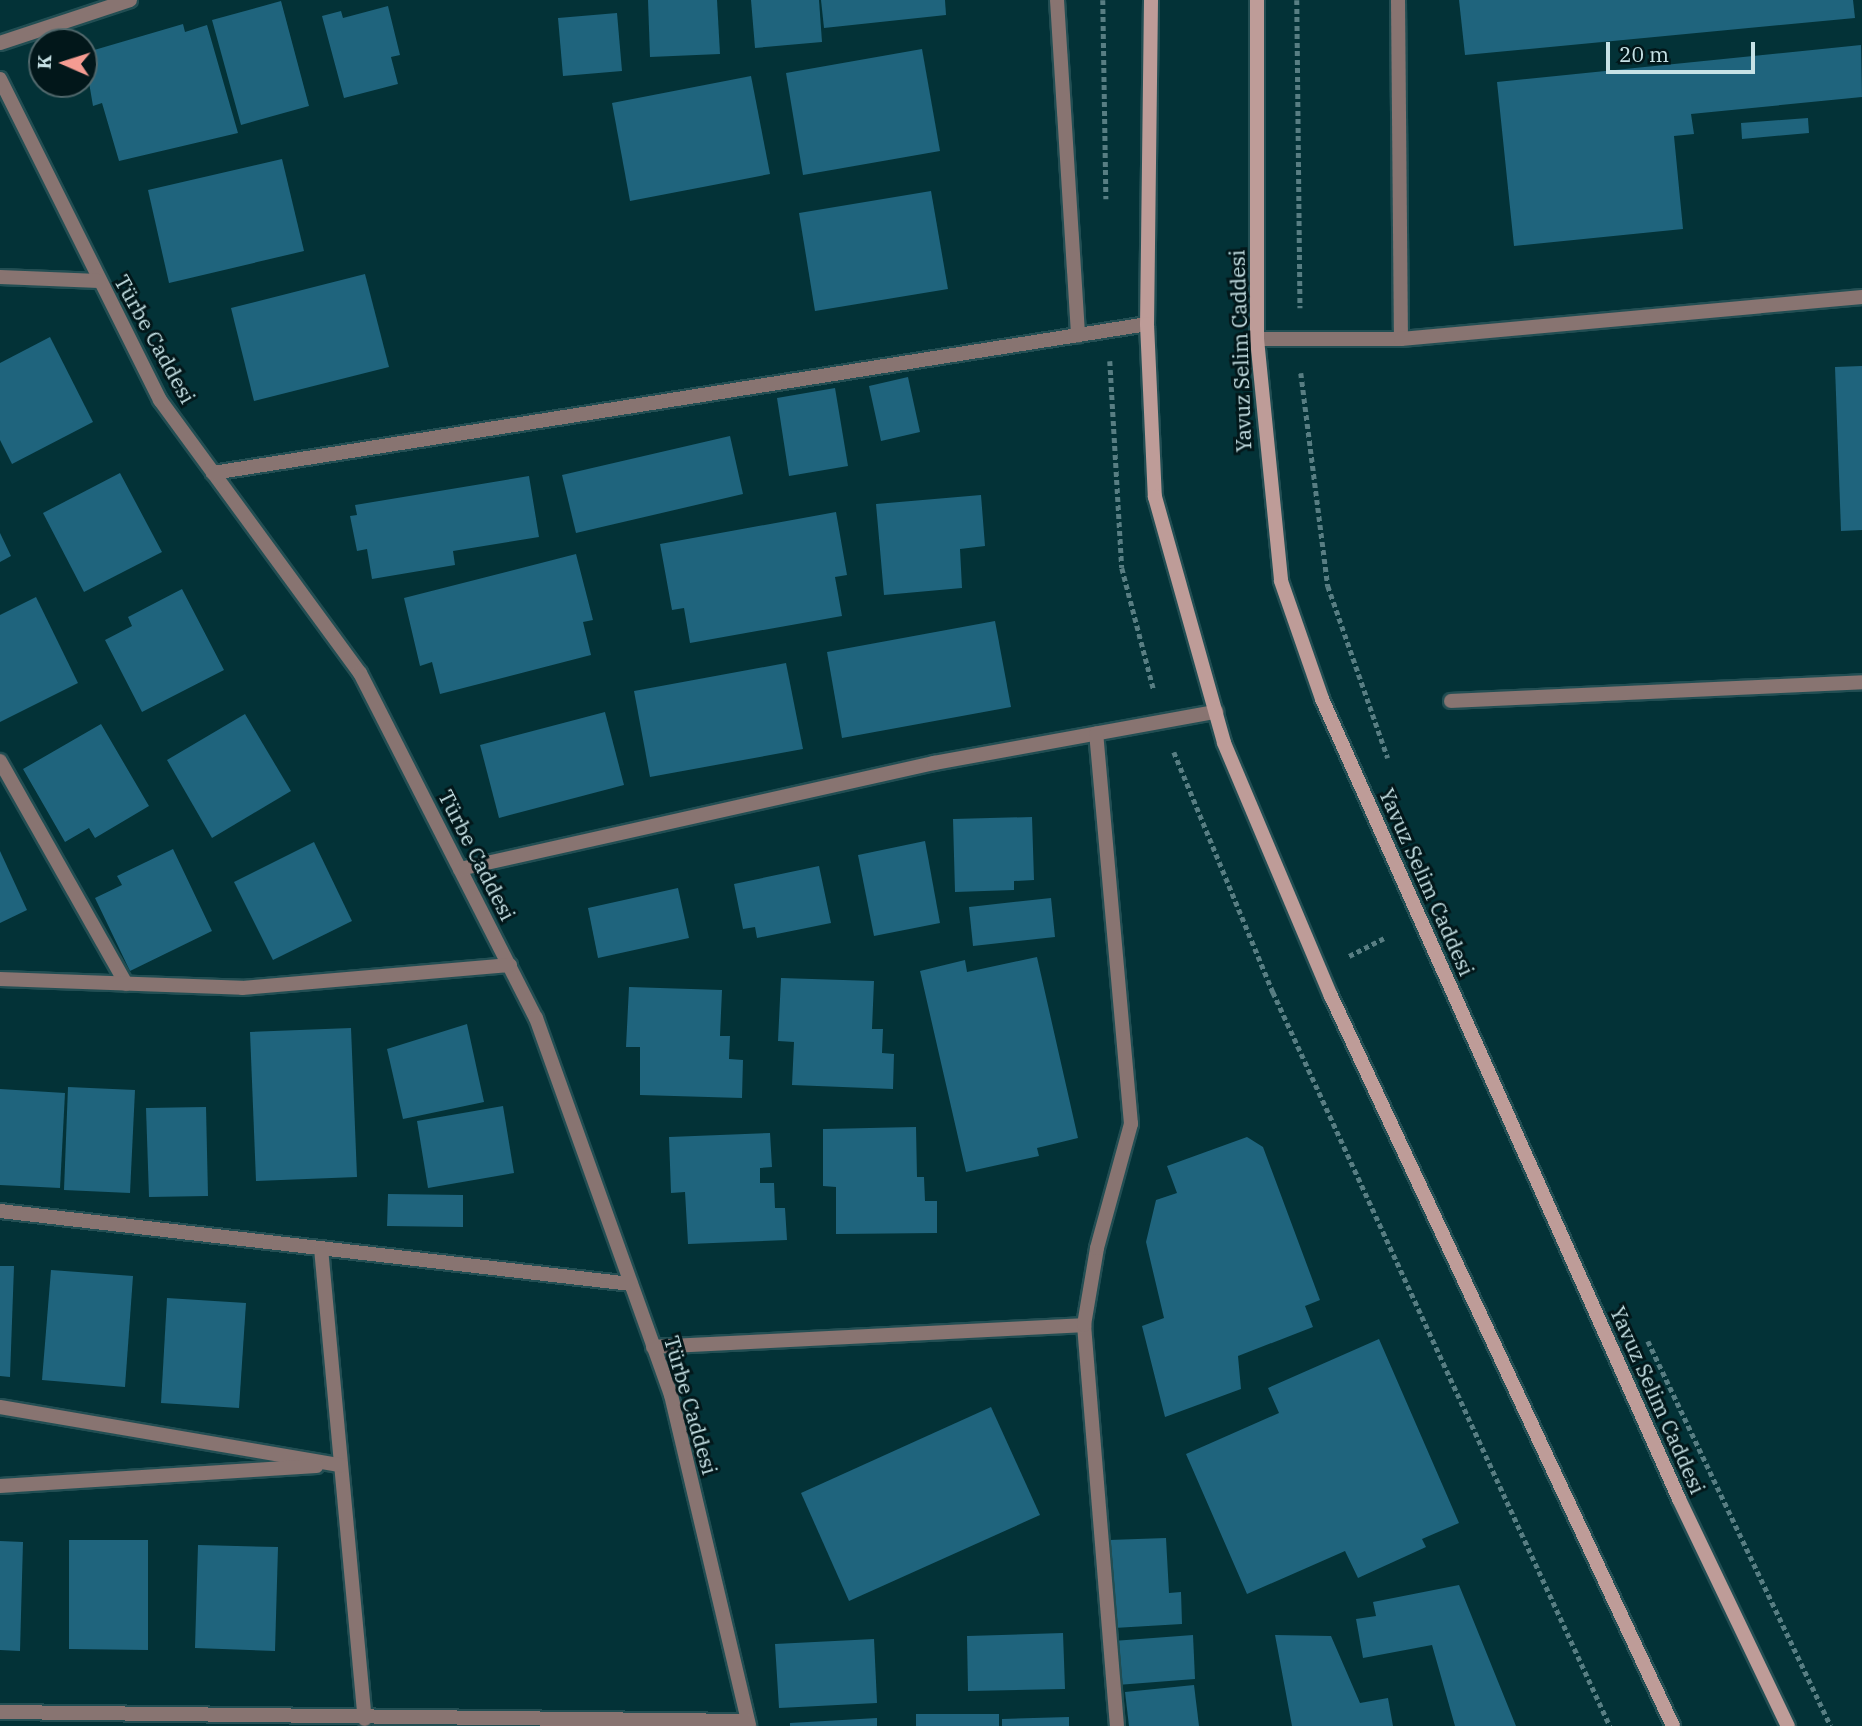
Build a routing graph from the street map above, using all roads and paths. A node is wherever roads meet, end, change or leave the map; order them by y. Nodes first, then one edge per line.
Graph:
1 (130, 0) edge
2 (1057, 0) edge
3 (1103, 0) edge
4 (1151, 0) edge
5 (1257, 0) edge
6 (1297, 0) edge
7 (1398, 0) edge
8 (0, 43) edge
9 (0, 79) edge
10 (1106, 209) dead end
11 (0, 277) edge
12 (99, 281) junction
13 (1862, 297) edge
14 (1300, 299) dead end
15 (1147, 324) junction
16 (1078, 335) junction
17 (1257, 339) junction
18 (1401, 340) junction
19 (1110, 359) dead end
20 (1301, 367) dead end
21 (214, 472) junction
22 (1862, 682) edge
23 (1154, 690) dead end
24 (1451, 701) dead end
25 (1216, 712) junction
26 (1096, 734) junction
27 (0, 761) edge
28 (1390, 762) dead end
29 (1178, 764) dead end
30 (460, 869) junction
31 (1384, 939) dead end
32 (1348, 957) dead end
33 (510, 965) junction
34 (0, 979) edge
35 (126, 984) junction
36 (0, 1212) edge
37 (321, 1248) junction
38 (631, 1284) junction
39 (1084, 1325) junction
40 (653, 1347) junction
41 (1661, 1368) dead end
42 (0, 1407) edge
43 (341, 1465) junction
44 (0, 1486) edge
45 (0, 1712) edge
46 (365, 1718) junction
47 (409, 1723) edge
48 (748, 1724) edge
49 (1117, 1726) edge
50 (1610, 1726) edge
51 (1673, 1726) edge
52 (1788, 1726) edge
53 (1831, 1726) edge

1 - 8 street
2 - 16 street
3 - 10 path
4 - 15 main road
5 - 17 main road, Yavuz Selim Caddesi
6 - 14 path
7 - 18 street
9 - 12 street, Türbe Caddesi
11 - 12 street
12 - 21 street, Türbe Caddesi
13 - 18 street
15 - 16 street
15 - 25 main road
16 - 21 street
17 - 18 street
17 - 52 main road, Yavuz Selim Caddesi
19 - 23 path
20 - 28 path
21 - 30 street, Türbe Caddesi
22 - 24 street
25 - 26 street
25 - 51 main road
26 - 30 street
26 - 39 street
27 - 35 street
29 - 50 path
30 - 33 street, Türbe Caddesi
31 - 32 path
33 - 35 street
33 - 38 street, Türbe Caddesi
34 - 35 street
36 - 37 street
37 - 38 street
37 - 43 street
38 - 40 street, Türbe Caddesi
39 - 40 street
39 - 49 street
40 - 48 street, Türbe Caddesi
41 - 53 path
42 - 43 street
43 - 44 street
43 - 46 street
45 - 46 street
46 - 47 street
47 - 48 street

